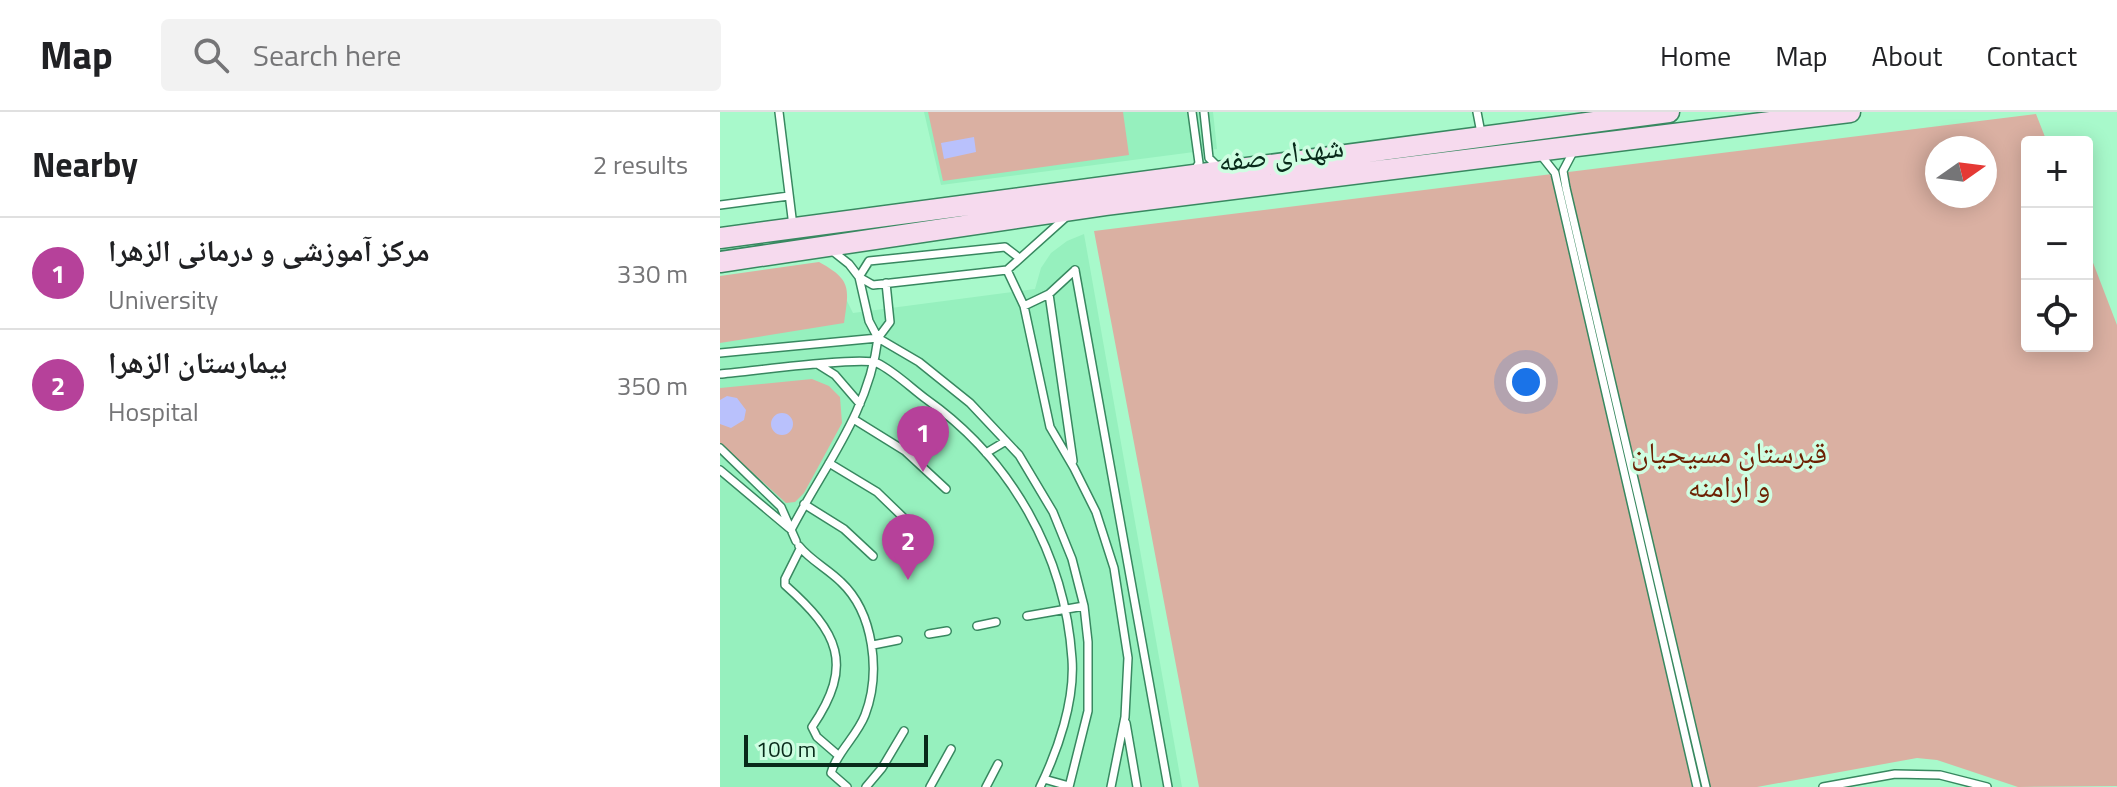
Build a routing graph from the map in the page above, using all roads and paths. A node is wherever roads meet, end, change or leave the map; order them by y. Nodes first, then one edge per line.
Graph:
1 (779, 112) edge
2 (1192, 112) edge
3 (1204, 112) edge
4 (1477, 112) edge
5 (1669, 112) edge
6 (1850, 112) edge
7 (1755, 118) edge
8 (1482, 137) junction
9 (1575, 148) junction
10 (1538, 153) junction
11 (1224, 171) junction
12 (1191, 175) junction
13 (789, 196) junction
14 (720, 205) edge
15 (1073, 210) junction
16 (793, 228) junction
17 (720, 238) edge
18 (828, 247) junction
19 (1018, 257) junction
20 (720, 262) edge
21 (1007, 270) junction
22 (859, 277) junction
23 (886, 283) junction
24 (1049, 294) junction
25 (1024, 306) junction
26 (878, 338) junction
27 (720, 353) edge
28 (875, 362) junction
29 (819, 365) junction
30 (720, 374) edge
31 (860, 404) junction
32 (855, 420) junction
33 (1006, 441) junction
34 (720, 448) edge
35 (986, 453) junction
36 (829, 463) junction
37 (1073, 467) junction
38 (720, 470) edge
39 (946, 489) dead end
40 (804, 504) junction
41 (907, 521) dead end
42 (791, 530) junction
43 (798, 545) junction
44 (873, 556) dead end
45 (1084, 606) junction
46 (1064, 609) junction
47 (1027, 616) dead end
48 (996, 622) dead end
49 (977, 626) dead end
50 (947, 631) dead end
51 (929, 634) dead end
52 (898, 640) dead end
53 (873, 645) junction
54 (1125, 717) junction
55 (904, 731) dead end
56 (951, 749) dead end
57 (839, 756) junction
58 (998, 764) dead end
59 (1042, 783) edge
60 (847, 787) edge
61 (866, 787) edge
62 (930, 787) edge
63 (986, 787) edge
64 (1069, 787) edge
65 (1111, 787) edge
66 (1137, 787) edge
67 (1168, 787) edge
68 (1697, 787) edge
69 (1706, 787) edge
70 (1823, 787) edge
71 (1987, 787) edge

1 - 13 lane
2 - 12 lane
3 - 11 lane
4 - 8 lane
5 - 8 main road, شهدای صفه
6 - 7 main road, شهدای صفه
7 - 9 main road, شهدای صفه
8 - 11 main road, شهدای صفه
9 - 10 main road, شهدای صفه
9 - 69 lane
10 - 15 main road, شهدای صفه
10 - 68 lane
11 - 12 main road, شهدای صفه
12 - 16 main road, شهدای صفه
13 - 14 lane
13 - 16 lane
15 - 18 main road, شهدای صفه
15 - 19 lane
16 - 17 main road, شهدای صفه
18 - 20 main road, شهدای صفه
18 - 22 lane
19 - 21 lane
19 - 22 lane
21 - 23 lane
21 - 25 lane
22 - 23 lane
22 - 26 lane
23 - 26 lane
24 - 25 lane
24 - 37 lane
24 - 67 lane
25 - 37 lane
26 - 27 lane
26 - 28 lane
26 - 33 lane
28 - 29 lane
28 - 31 lane
28 - 35 lane
29 - 30 lane
29 - 31 lane
31 - 32 lane
32 - 36 lane
32 - 39 lane
33 - 35 lane
33 - 45 lane
34 - 42 lane
35 - 46 lane
36 - 40 lane
36 - 41 lane
37 - 54 lane
38 - 42 lane
40 - 42 lane
40 - 44 lane
42 - 43 lane
43 - 53 lane
43 - 57 lane
45 - 46 lane
45 - 64 lane
46 - 47 lane
46 - 59 lane
48 - 49 lane
50 - 51 lane
52 - 53 lane
53 - 57 lane
54 - 65 lane
54 - 66 lane
55 - 61 lane
56 - 62 lane
57 - 60 lane
58 - 63 lane
59 - 64 lane
70 - 71 lane

